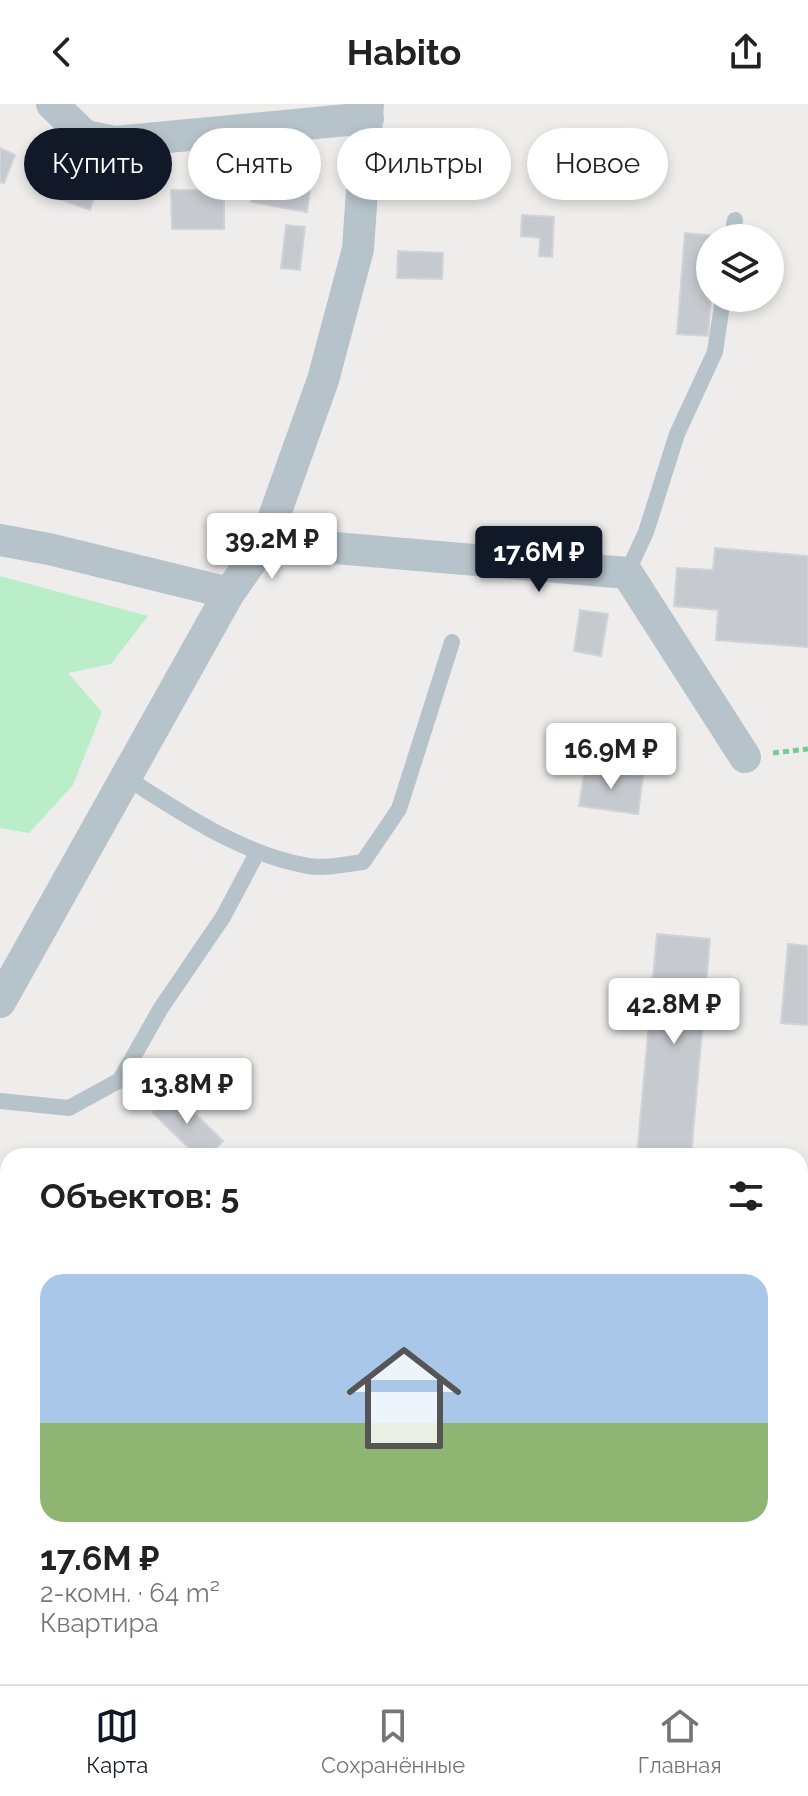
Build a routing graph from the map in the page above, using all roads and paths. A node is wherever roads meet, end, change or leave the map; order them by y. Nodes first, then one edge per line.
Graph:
1 (53, 104) edge
2 (368, 111) edge
3 (735, 220) dead end
4 (734, 224) edge
5 (721, 312) edge
6 (0, 540) edge
7 (265, 542) junction
8 (627, 573) junction
9 (229, 593) junction
10 (452, 642) dead end
11 (808, 749) edge
12 (745, 757) joint
13 (125, 777) junction
14 (257, 853) junction
15 (0, 1002) edge
16 (0, 1101) edge

1 - 2 street
2 - 7 street
3 - 4 lane
5 - 8 lane
6 - 9 street
7 - 8 street
7 - 9 street
8 - 12 street
9 - 13 street
10 - 14 lane
11 - 12 path
13 - 14 lane
13 - 15 street
14 - 16 lane

